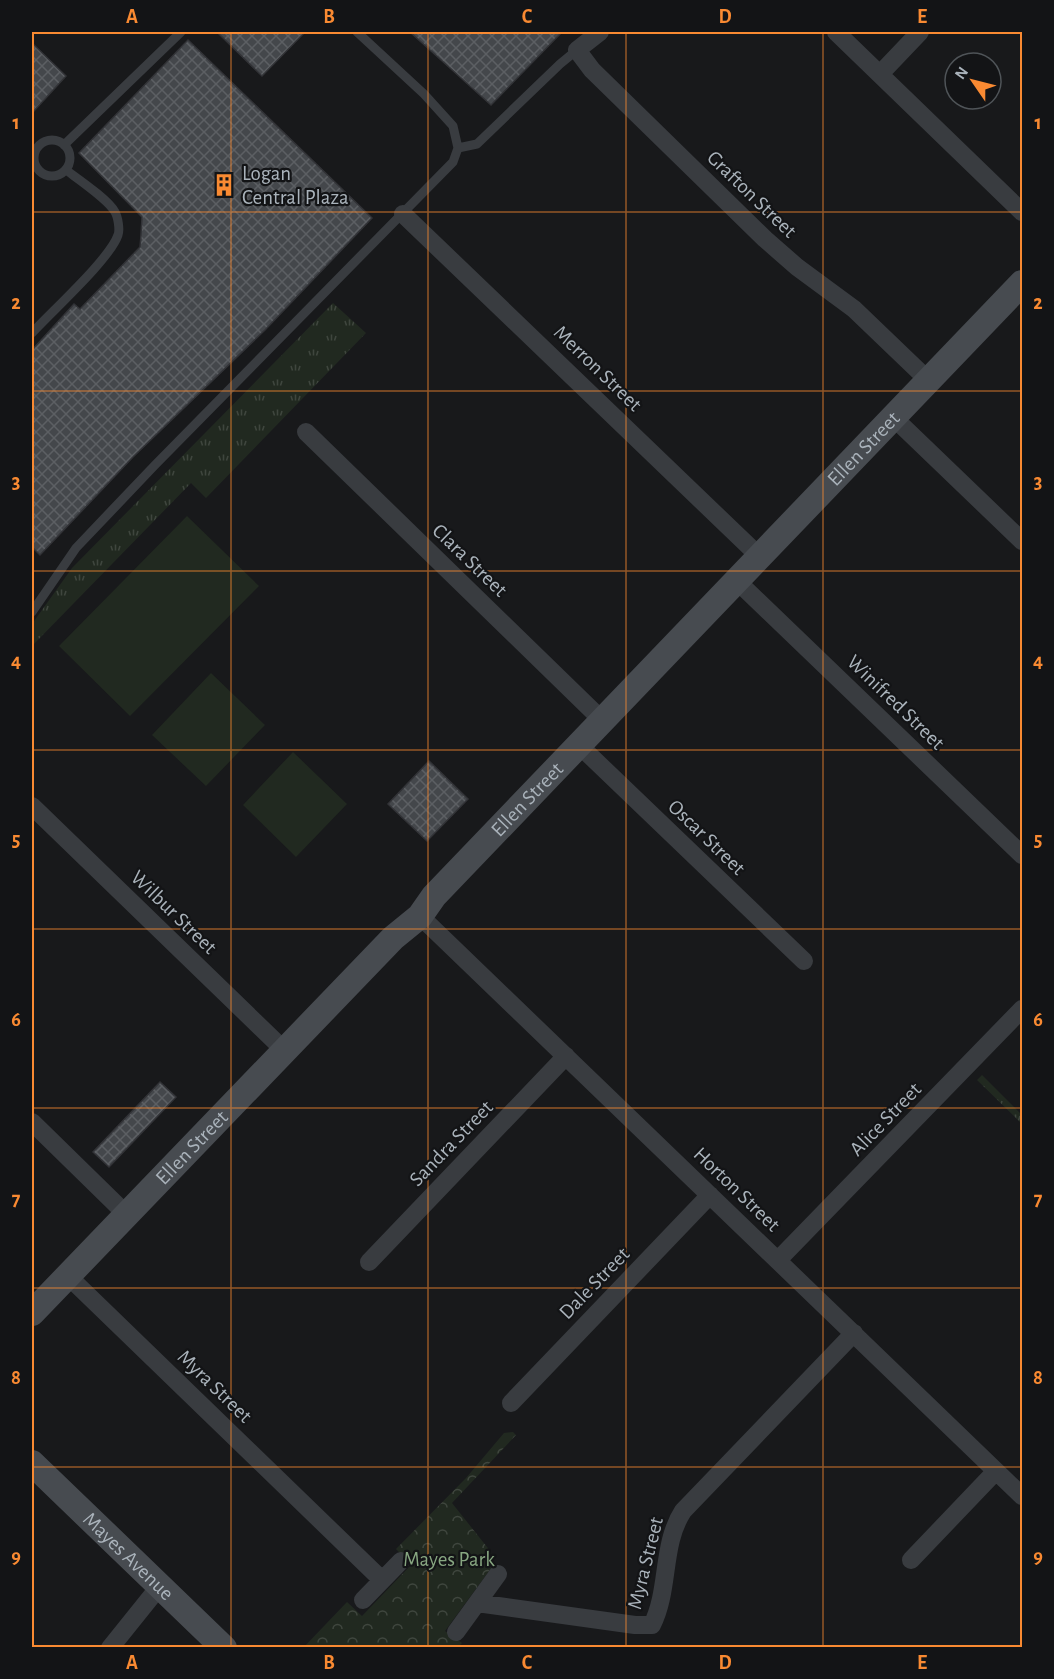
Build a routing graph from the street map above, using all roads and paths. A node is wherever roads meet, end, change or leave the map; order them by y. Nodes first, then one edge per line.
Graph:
1 (181, 32) edge
2 (357, 32) edge
3 (600, 32) edge
4 (836, 32) edge
5 (920, 32) edge
6 (577, 50) junction
7 (880, 74) junction
8 (35, 143) edge
9 (64, 145) junction
10 (458, 148) junction
11 (66, 170) junction
12 (35, 174) edge
13 (1023, 212) edge
14 (403, 214) junction
15 (1023, 283) edge
16 (32, 333) edge
17 (928, 380) junction
18 (893, 417) junction
19 (306, 432) dead end
20 (1023, 541) edge
21 (759, 556) junction
22 (737, 581) junction
23 (32, 612) edge
24 (603, 720) junction
25 (579, 745) junction
26 (32, 806) edge
27 (1023, 855) edge
28 (420, 916) junction
29 (804, 961) dead end
30 (1023, 1010) edge
31 (284, 1050) junction
32 (566, 1056) junction
33 (32, 1122) edge
34 (710, 1195) junction
35 (126, 1214) junction
36 (779, 1259) junction
37 (369, 1262) dead end
38 (67, 1275) junction
39 (32, 1312) edge
40 (854, 1333) junction
41 (511, 1403) dead end
42 (32, 1463) edge
43 (996, 1471) junction
44 (1023, 1496) edge
45 (911, 1560) dead end
46 (401, 1561) dead end
47 (498, 1575) dead end
48 (382, 1580) junction
49 (159, 1587) junction
50 (363, 1600) dead end
51 (477, 1603) junction
52 (456, 1632) dead end
53 (110, 1647) edge
54 (224, 1647) edge

1 - 9 lane
2 - 10 lane
3 - 6 street
4 - 7 street
5 - 7 street
6 - 10 lane
6 - 17 street, Grafton Street
7 - 13 street
8 - 9 lane
8 - 12 lane
9 - 11 lane
10 - 14 lane
11 - 12 lane
11 - 16 lane
14 - 21 street, Merron Street
14 - 23 lane
15 - 17 street, Ellen Street
17 - 18 street, Ellen Street
18 - 20 street
18 - 21 street, Ellen Street
19 - 24 street, Clara Street
21 - 22 street, Ellen Street
22 - 24 street, Ellen Street
22 - 27 street, Winifred Street
24 - 25 street, Ellen Street
25 - 28 street, Ellen Street
25 - 29 street, Oscar Street
26 - 31 street, Wilbur Street
28 - 31 street, Ellen Street
28 - 32 street, Horton Street
30 - 36 street, Alice Street
31 - 35 street, Ellen Street
32 - 34 street, Horton Street
32 - 37 street, Sandra Street
33 - 35 street
34 - 36 street, Horton Street
34 - 41 street, Dale Street
35 - 38 street, Ellen Street
36 - 40 street, Horton Street
38 - 39 street, Ellen Street
38 - 48 street, Myra Street
40 - 43 street, Horton Street
40 - 51 street, Myra Street
42 - 49 street, Mayes Avenue
43 - 44 street, Horton Street
43 - 45 street
46 - 48 street
47 - 51 street
48 - 50 street
49 - 53 street
49 - 54 street, Mayes Avenue
51 - 52 street

